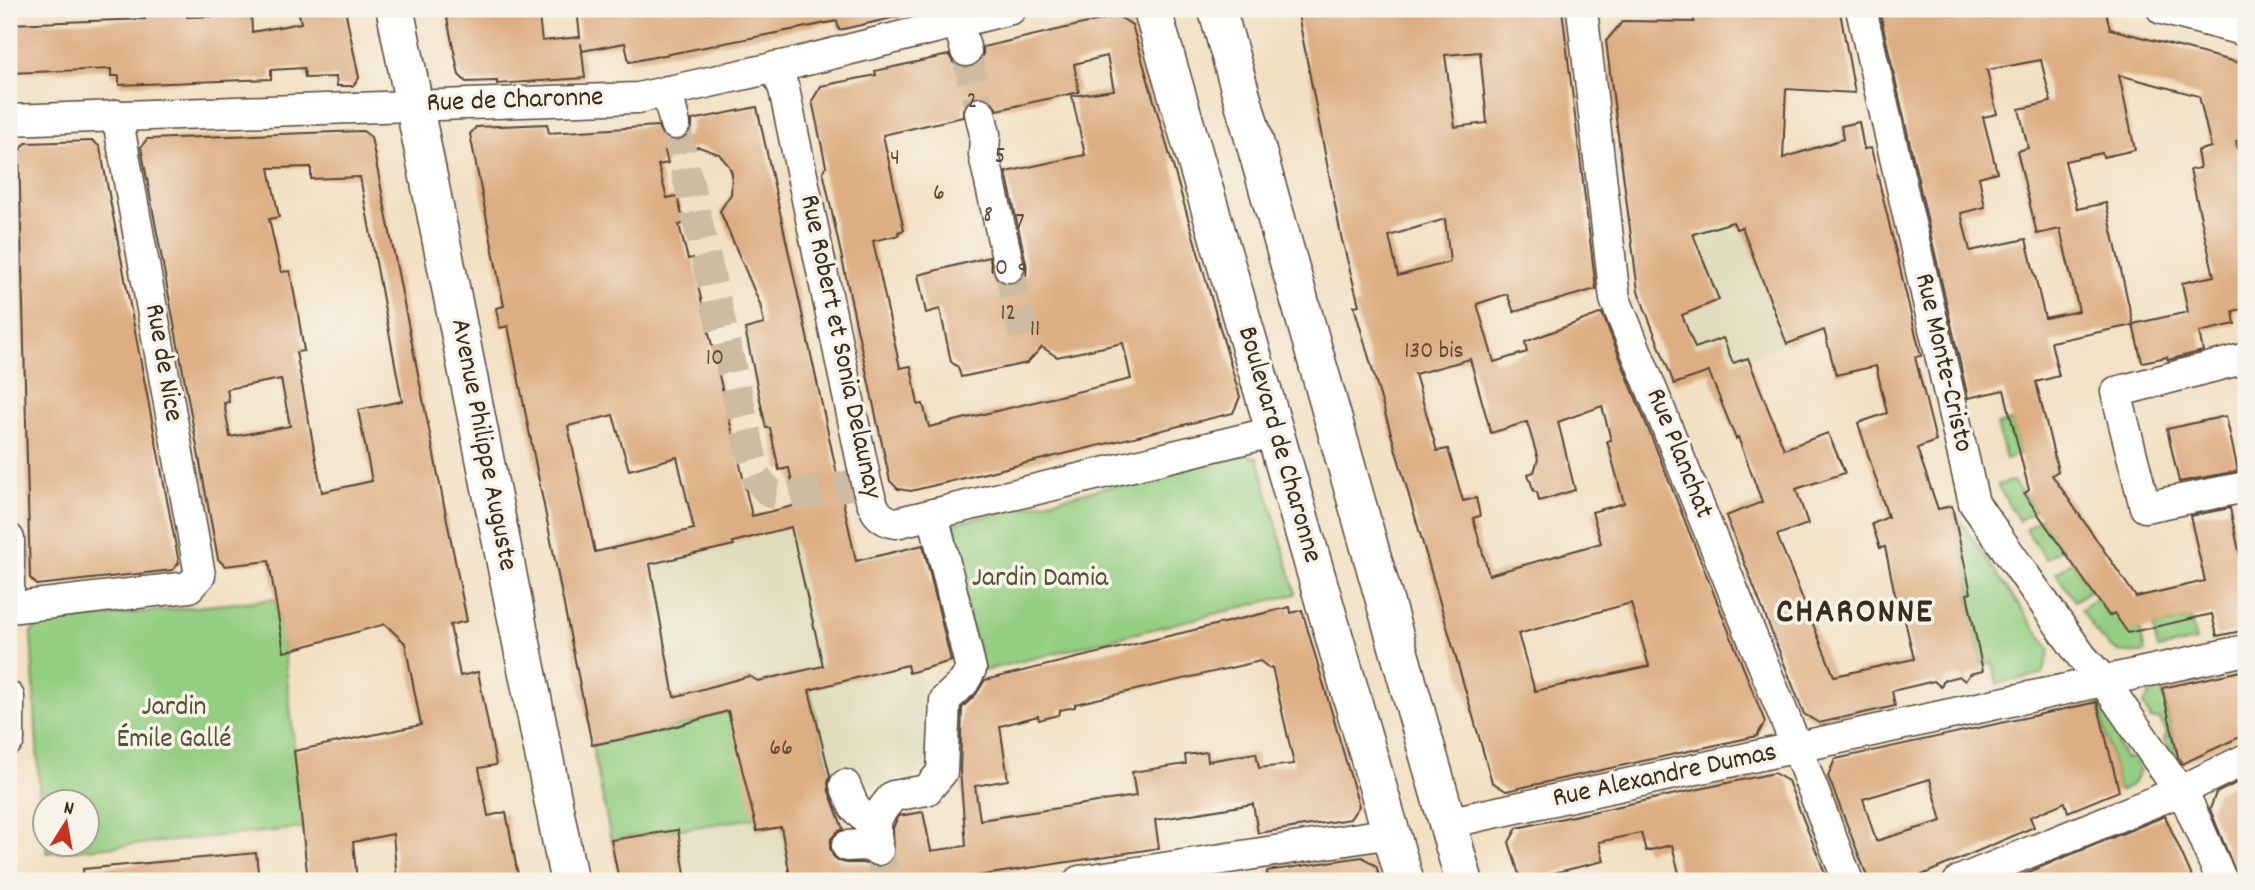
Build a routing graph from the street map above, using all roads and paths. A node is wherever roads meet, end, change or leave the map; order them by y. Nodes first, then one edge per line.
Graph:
1 (395, 9) edge
2 (1010, 9) edge
3 (1152, 9) edge
4 (1217, 9) edge
5 (1582, 9) edge
6 (1861, 9) edge
7 (2162, 9) edge
8 (958, 21) junction
9 (2246, 31) edge
10 (966, 51) tunnel mouth
11 (775, 67) junction
12 (667, 91) junction
13 (414, 105) junction
14 (980, 113) tunnel mouth
15 (117, 115) junction
16 (9, 120) edge
17 (675, 124) tunnel mouth
18 (1009, 267) tunnel mouth
19 (2246, 358) edge
20 (1273, 432) junction
21 (2246, 487) edge
22 (933, 514) junction
23 (9, 539) edge
24 (9, 603) edge
25 (9, 608) edge
26 (2246, 650) edge
27 (2103, 680) junction
28 (9, 697) edge
29 (9, 740) edge
30 (1797, 748) junction
31 (2246, 759) edge
32 (845, 785) dead end
33 (2178, 792) junction
34 (1447, 823) junction
35 (1392, 834) junction
36 (876, 840) junction
37 (847, 846) dead end
38 (569, 881) edge
39 (1079, 881) edge
40 (1405, 881) edge
41 (1464, 881) edge
42 (1848, 881) edge
43 (1959, 881) edge
44 (2222, 881) edge

1 - 13 main road, Avenue Philippe Auguste
2 - 8 street, Rue de Charonne
3 - 20 main road, Boulevard de Charonne
4 - 34 main road
5 - 30 street, Rue Planchat
6 - 27 street, Rue Monte-Cristo
7 - 9 street
8 - 10 street
8 - 11 street, Rue de Charonne
11 - 12 street, Rue de Charonne
11 - 22 street, Rue Robert et Sonia Delaunay
12 - 13 street, Rue de Charonne
12 - 17 street
13 - 15 street, Rue de Charonne
13 - 38 main road, Avenue Philippe Auguste
14 - 18 street
15 - 16 street, Rue de Charonne
15 - 25 street, Rue de Nice
19 - 21 street
20 - 22 street, Rue Robert et Sonia Delaunay
20 - 35 main road, Boulevard de Charonne
22 - 36 street
23 - 24 street
26 - 27 street, Rue Alexandre Dumas
27 - 30 street, Rue Alexandre Dumas
27 - 33 street, Rue Monte-Cristo
28 - 29 street
30 - 34 street, Rue Alexandre Dumas
30 - 42 street, Rue Planchat
31 - 33 street
32 - 36 street
33 - 43 street
33 - 44 street, Rue Monte-Cristo
34 - 35 main road, Rue Alexandre Dumas
34 - 41 main road
35 - 39 street, Rue Alexandre Dumas
35 - 40 main road, Boulevard de Charonne
36 - 37 street

